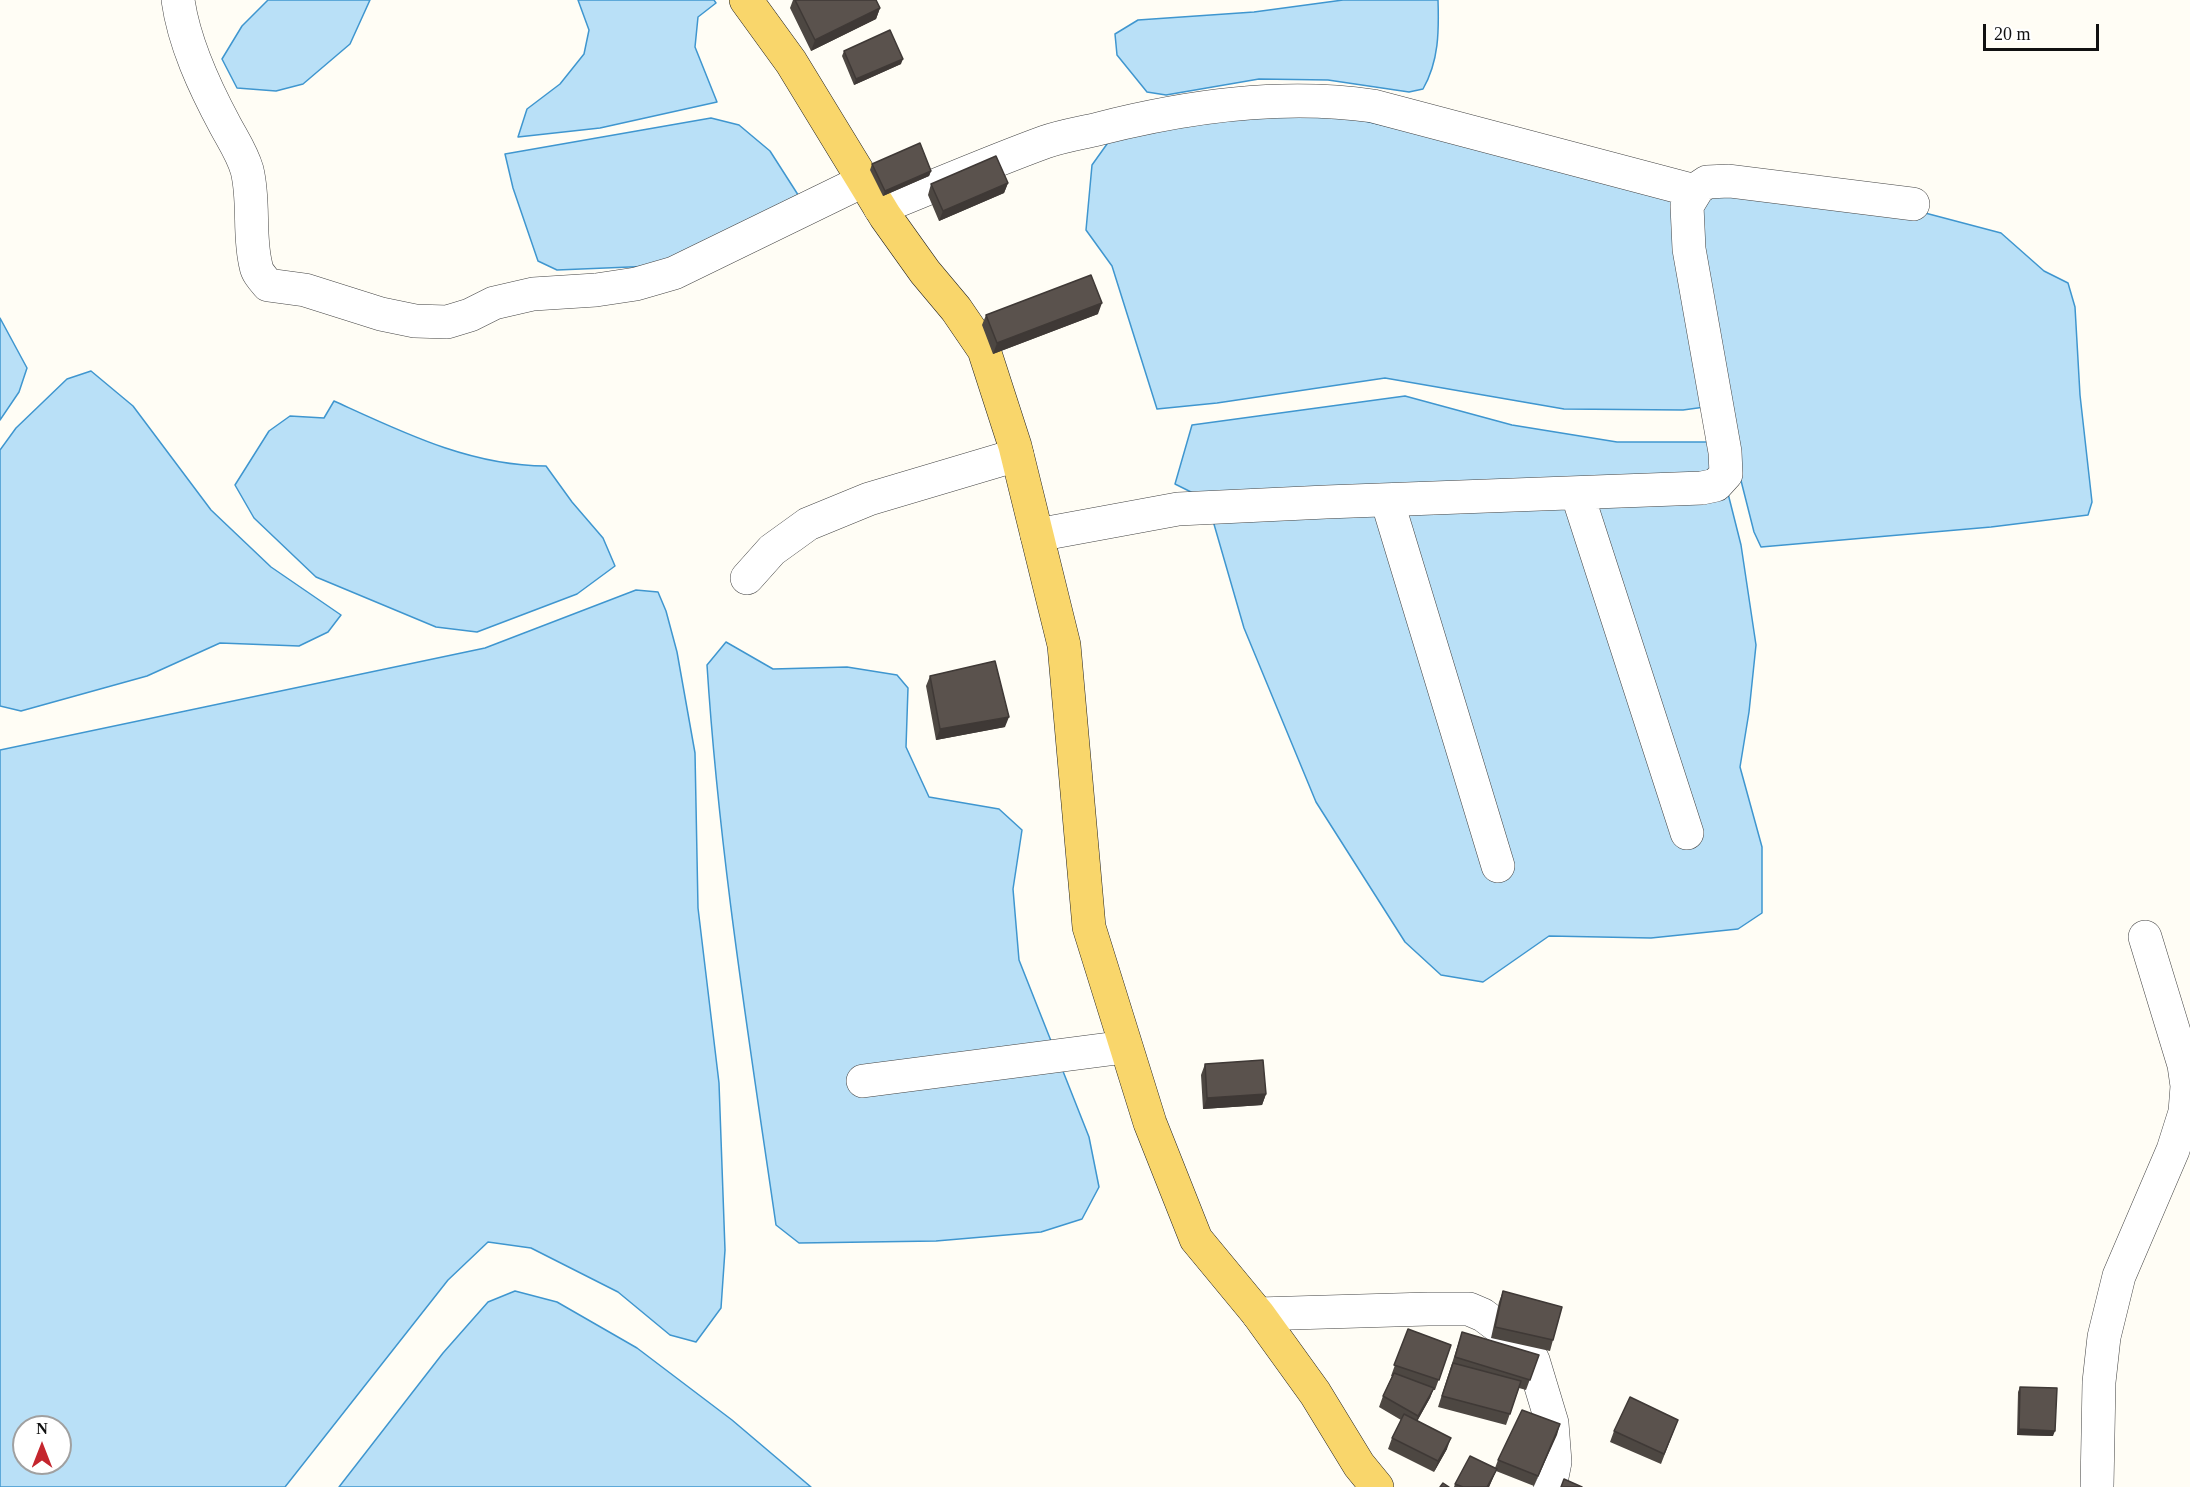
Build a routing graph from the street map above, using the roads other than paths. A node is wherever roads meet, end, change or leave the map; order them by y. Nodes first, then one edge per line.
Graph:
1 (178, 0) edge
2 (746, 0) edge
3 (863, 180) junction
4 (1695, 191) junction
5 (1913, 204) dead end
6 (880, 208) junction
7 (1017, 455) junction
8 (1577, 493) junction
9 (1387, 500) junction
10 (1037, 535) junction
11 (747, 578) dead end
12 (1687, 833) dead end
13 (1498, 866) dead end
14 (2145, 937) dead end
15 (1125, 1047) junction
16 (863, 1081) dead end
17 (1258, 1314) junction
18 (1377, 1487) edge
19 (1550, 1487) edge
20 (2097, 1487) edge

1 - 3 street
2 - 3 main road
3 - 6 main road
4 - 5 street
4 - 6 street
4 - 8 street
6 - 7 main road
7 - 10 main road
7 - 11 street
8 - 9 street
8 - 12 street
9 - 10 street
9 - 13 street
10 - 15 main road
14 - 20 street
15 - 16 street
15 - 17 main road
17 - 18 main road
17 - 19 street

